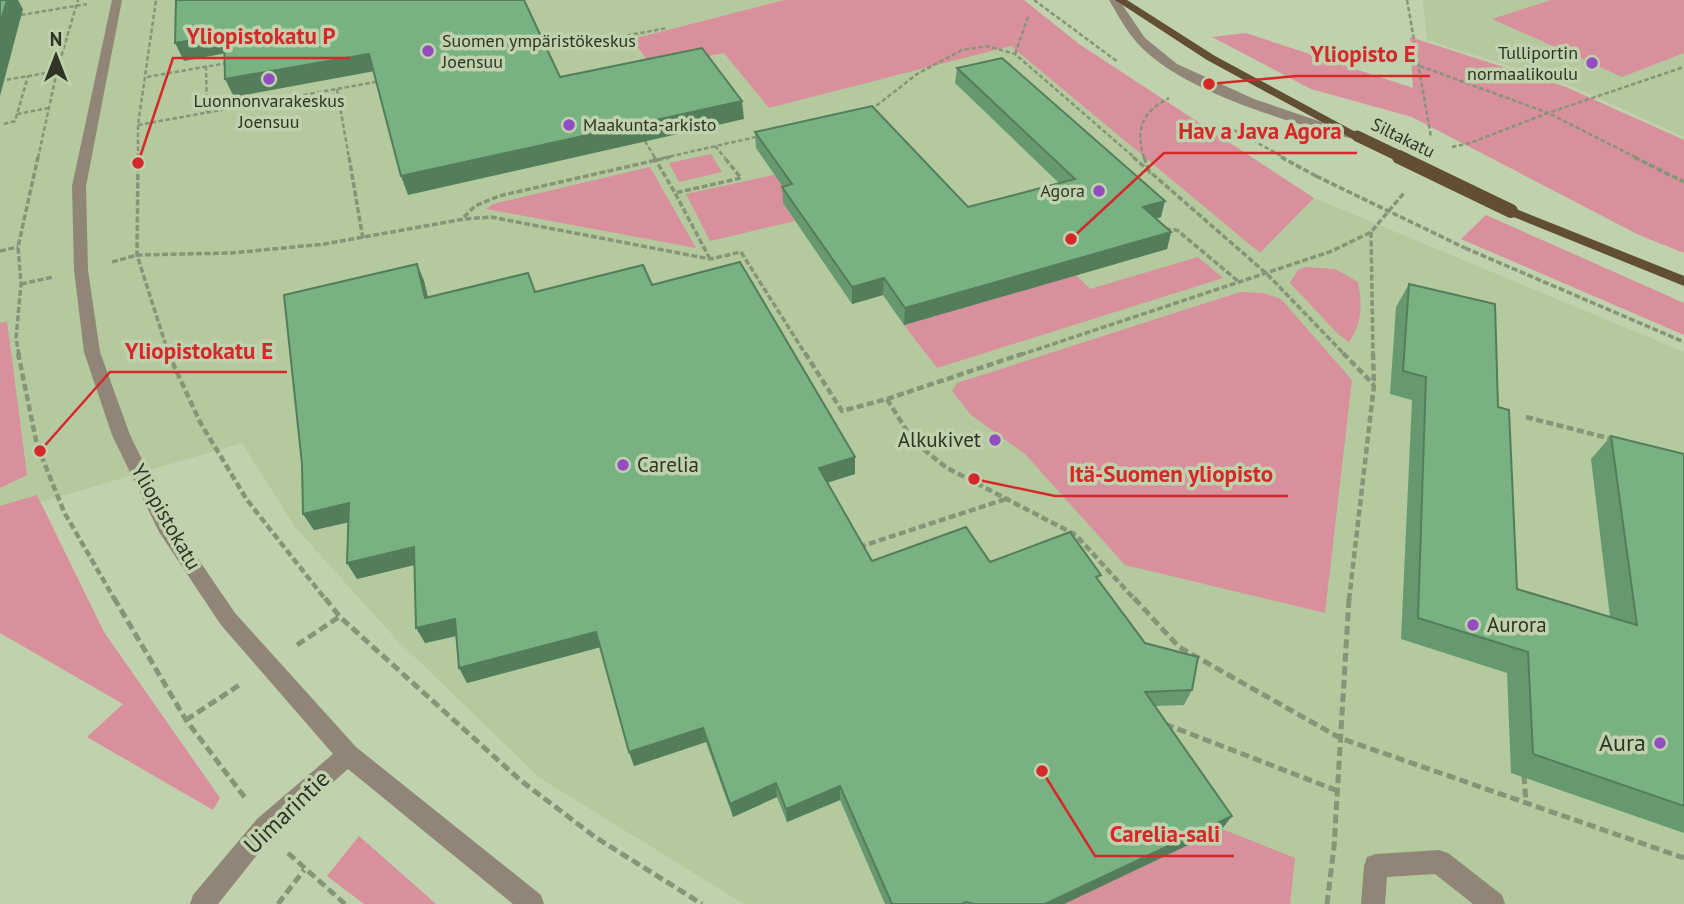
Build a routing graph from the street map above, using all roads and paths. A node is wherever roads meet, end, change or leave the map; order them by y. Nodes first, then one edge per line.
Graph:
1 (117, 0) edge
2 (156, 0) edge
3 (1114, 0) edge
4 (1120, 0) edge
5 (1407, 0) edge
6 (76, 6) dead end
7 (21, 15) dead end
8 (1028, 16) dead end
9 (667, 28) dead end
10 (535, 52) edge
11 (1015, 54) junction
12 (233, 62) edge
13 (206, 66) junction
14 (1420, 66) junction
15 (1684, 67) edge
16 (57, 71) dead end
17 (28, 76) junction
18 (147, 77) junction
19 (0, 81) edge
20 (383, 81) edge
21 (1209, 84) junction
22 (337, 89) junction
23 (49, 108) dead end
24 (207, 113) junction
25 (860, 113) edge
26 (1548, 113) junction
27 (17, 114) junction
28 (4, 124) dead end
29 (138, 125) junction
30 (768, 134) edge
31 (1357, 136) junction
32 (645, 141) edge
33 (1434, 142) dead end
34 (715, 146) junction
35 (1450, 148) dead end
36 (656, 160) junction
37 (1151, 175) junction
38 (1316, 176) dead end
39 (1684, 182) edge
40 (675, 193) junction
41 (463, 217) junction
42 (1154, 228) edge
43 (363, 239) junction
44 (18, 247) dead end
45 (0, 251) edge
46 (137, 255) junction
47 (710, 259) junction
48 (81, 270) junction
49 (1267, 274) junction
50 (1684, 281) edge
51 (1240, 283) junction
52 (21, 284) dead end
53 (1684, 342) edge
54 (1374, 385) junction
55 (887, 399) junction
56 (1526, 417) dead end
57 (1618, 441) edge
58 (1009, 498) junction
59 (855, 548) edge
60 (1164, 724) edge
61 (1340, 738) junction
62 (348, 755) junction
63 (1523, 765) dead end
64 (1338, 791) junction
65 (1526, 803) junction
66 (1684, 858) edge
67 (303, 870) dead end
68 (202, 904) edge
69 (278, 904) edge
70 (532, 904) edge
71 (702, 904) edge
72 (1327, 904) edge
73 (1373, 904) edge
74 (1493, 904) edge

1 - 48 street, Yliopistokatu
2 - 18 path
3 - 21 street
4 - 31 main road, Siltakatu
5 - 14 path
6 - 7 path
8 - 11 path
9 - 10 path
11 - 25 path
11 - 37 path
12 - 13 path
13 - 18 path
13 - 24 path
14 - 26 path
14 - 33 path
15 - 26 path
16 - 17 path
17 - 19 path
17 - 27 path
18 - 29 path
20 - 22 path
21 - 31 street
21 - 37 path
22 - 24 path
22 - 43 path
23 - 27 path
24 - 29 path
26 - 35 path
26 - 39 path
27 - 28 path
29 - 46 path
30 - 34 path
31 - 50 main road, Siltakatu, bridge
32 - 36 path
34 - 36 path
34 - 40 path
36 - 40 path
36 - 41 path
37 - 49 path
38 - 53 path, bridge
40 - 47 path
41 - 43 path
41 - 47 path
42 - 51 path
43 - 46 path
44 - 45 path
46 - 48 path
46 - 71 path
47 - 55 path
48 - 52 path
48 - 62 street, Yliopistokatu
49 - 51 path
49 - 54 path
49 - 54 path
51 - 55 path
54 - 61 path
55 - 58 path
56 - 57 path
58 - 59 path
58 - 61 path
60 - 64 path
61 - 64 path
61 - 65 path
62 - 68 street, Uimarintie
62 - 70 street, Yliopistokatu
63 - 65 path
64 - 72 path
65 - 66 path
67 - 69 path
73 - 74 street

